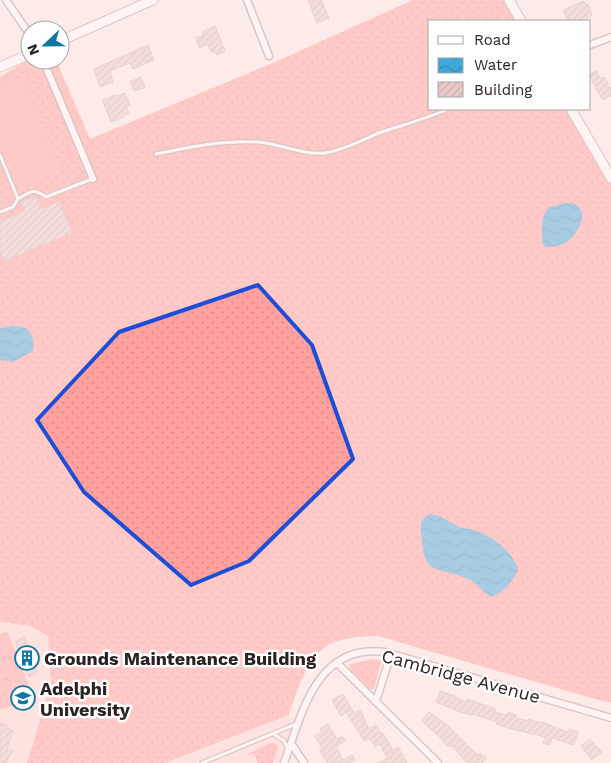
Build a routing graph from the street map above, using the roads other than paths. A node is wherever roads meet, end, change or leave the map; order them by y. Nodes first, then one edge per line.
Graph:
1 (6, 0) edge
2 (153, 0) edge
3 (247, 0) edge
4 (509, 0) edge
5 (20, 20) edge
6 (520, 20) edge
7 (611, 36) edge
8 (70, 37) edge
9 (591, 45) edge
10 (269, 56) dead end
11 (20, 58) edge
12 (0, 67) edge
13 (47, 70) edge
14 (445, 110) edge
15 (572, 110) edge
16 (156, 154) dead end
17 (0, 155) edge
18 (611, 178) edge
19 (94, 179) joint
20 (18, 199) junction
21 (0, 212) edge
22 (391, 654) junction
23 (337, 663) junction
24 (376, 701) junction
25 (611, 718) edge
26 (299, 723) junction
27 (274, 734) junction
28 (292, 743) junction
29 (288, 752) junction
30 (202, 763) edge
31 (284, 763) edge
32 (304, 763) edge
33 (437, 763) edge

1 - 5 street
2 - 8 main road
3 - 10 street
4 - 6 main road
7 - 9 street
11 - 12 main road
13 - 19 street
14 - 16 lane
15 - 18 main road
17 - 20 lane
19 - 20 lane
20 - 21 lane
22 - 23 street, Cambridge Avenue
22 - 24 street
22 - 25 street, Cambridge Avenue
23 - 24 street
23 - 26 street, Cambridge Avenue
24 - 33 street
26 - 27 lane
26 - 28 street, Cambridge Avenue
27 - 29 lane
27 - 30 lane
28 - 29 street, Cambridge Avenue
28 - 32 street
29 - 31 street, Cambridge Avenue

